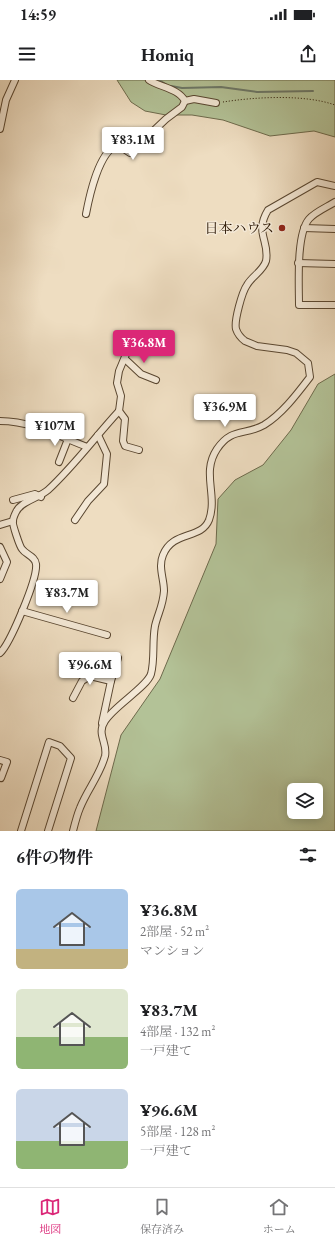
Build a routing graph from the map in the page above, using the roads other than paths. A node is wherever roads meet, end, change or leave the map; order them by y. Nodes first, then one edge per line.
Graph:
1 (14, 80) edge
2 (149, 80) edge
3 (185, 101) junction
4 (216, 103) road end
5 (0, 129) edge
6 (335, 186) edge
7 (335, 202) edge
8 (86, 214) dead end
9 (304, 228) junction
10 (335, 229) edge
11 (298, 263) junction
12 (335, 264) edge
13 (335, 305) edge
14 (134, 335) dead end
15 (125, 359) junction
16 (156, 380) dead end
17 (119, 411) junction
18 (0, 421) edge
19 (98, 435) junction
20 (68, 439) junction
21 (88, 447) junction
22 (139, 450) dead end
23 (59, 462) dead end
24 (40, 497) junction
25 (13, 500) dead end
26 (75, 520) dead end
27 (12, 521) junction
28 (0, 525) edge
29 (0, 547) edge
30 (0, 579) edge
31 (22, 611) junction
32 (107, 635) dead end
33 (0, 653) edge
34 (118, 658) dead end
35 (110, 681) junction
36 (73, 698) dead end
37 (101, 730) junction
38 (0, 760) edge
39 (1, 778) edge
40 (21, 831) edge
41 (48, 831) edge
42 (73, 831) edge

1 - 5 street
2 - 3 street
3 - 4 street
3 - 8 street
6 - 37 street
7 - 9 street
9 - 10 street
9 - 11 street
11 - 12 street
11 - 13 street
14 - 15 street
15 - 16 street
15 - 17 street
17 - 19 street
17 - 22 street
18 - 20 street
19 - 21 street
19 - 26 street
20 - 21 street
20 - 23 street
21 - 24 street
24 - 25 street
24 - 27 street
27 - 28 street
27 - 31 street
29 - 30 street
31 - 32 street
31 - 33 street
34 - 35 street
35 - 36 street
35 - 37 street
37 - 42 street
38 - 39 street
40 - 41 street

